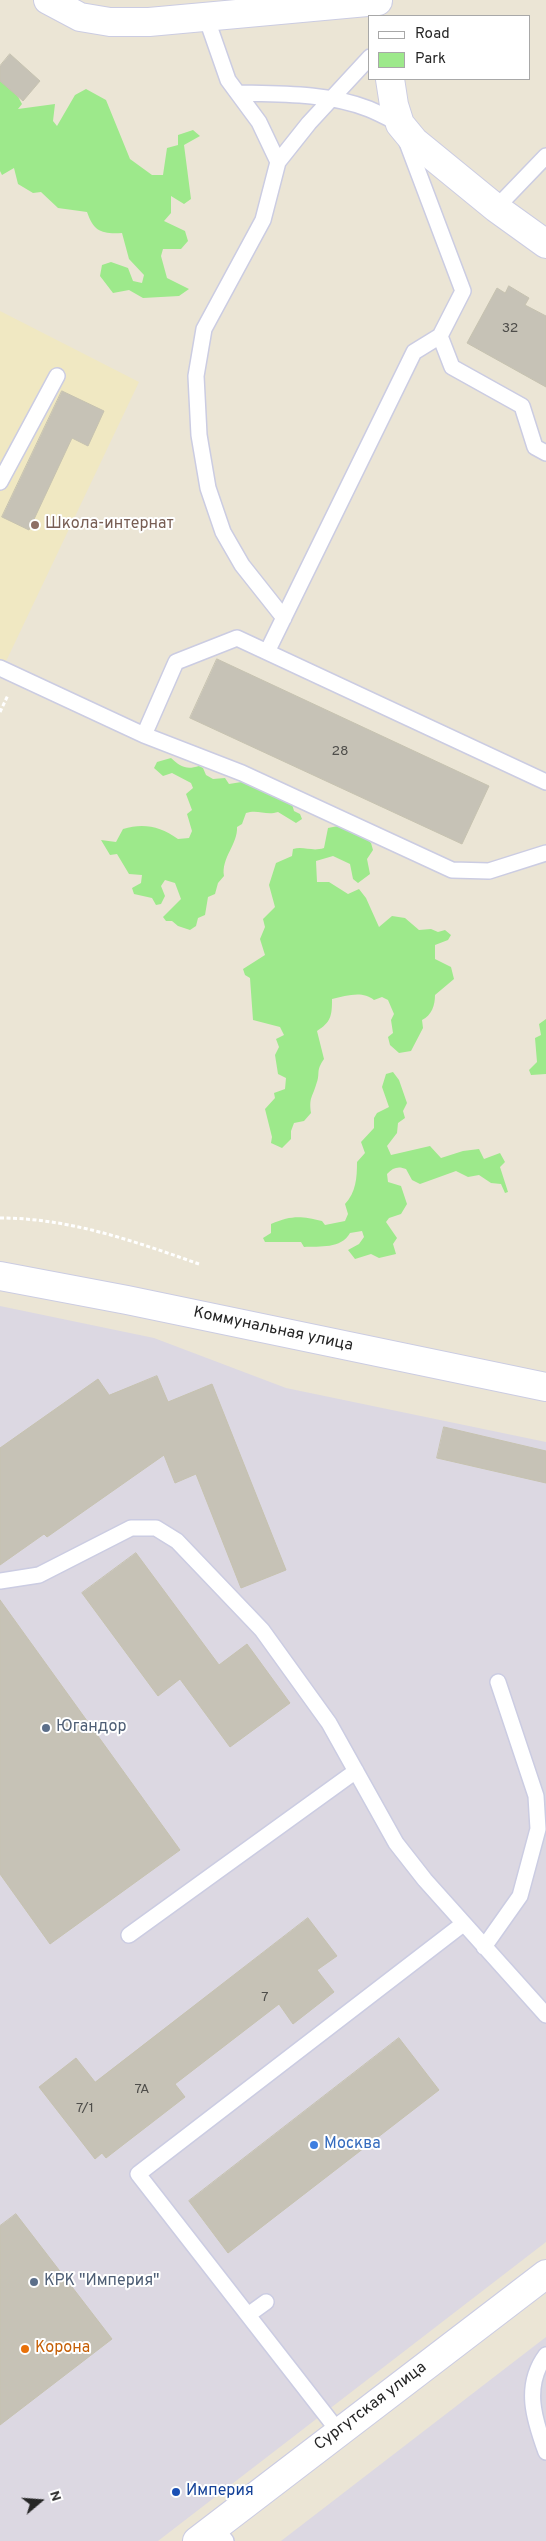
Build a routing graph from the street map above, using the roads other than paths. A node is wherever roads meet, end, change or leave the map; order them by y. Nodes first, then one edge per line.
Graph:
1 (48, 0) edge
2 (330, 3) edge
3 (379, 6) edge
4 (206, 17) junction
5 (368, 59) edge
6 (390, 80) edge
7 (238, 93) junction
8 (330, 100) junction
9 (400, 124) junction
10 (546, 156) edge
11 (278, 162) junction
12 (496, 208) junction
13 (546, 244) edge
14 (440, 336) junction
15 (57, 376) dead end
16 (546, 453) edge
17 (0, 482) edge
18 (284, 618) junction
19 (267, 652) junction
20 (0, 668) edge
21 (144, 735) junction
22 (546, 782) edge
23 (546, 853) edge
24 (0, 1276) edge
25 (546, 1387) edge
26 (0, 1582) edge
27 (498, 1682) dead end
28 (356, 1771) junction
29 (463, 1924) junction
30 (129, 1935) dead end
31 (484, 1947) junction
32 (546, 2015) edge
33 (546, 2274) edge
34 (266, 2302) dead end
35 (248, 2315) junction
36 (546, 2355) edge
37 (339, 2432) junction
38 (546, 2452) edge
39 (213, 2536) edge

1 - 4 street
2 - 3 street
2 - 4 street
4 - 7 lane
5 - 8 lane
6 - 9 street
7 - 8 lane
7 - 11 lane
8 - 9 lane
8 - 11 lane
9 - 12 street
9 - 14 lane
10 - 12 lane
11 - 18 lane
12 - 13 street
14 - 16 lane
14 - 18 lane
15 - 17 lane
18 - 19 lane
19 - 21 lane
19 - 22 lane
20 - 21 lane
21 - 23 lane
24 - 25 street, Коммунальная улица
26 - 28 lane
27 - 31 lane
28 - 29 lane
28 - 30 lane
29 - 31 lane
29 - 35 lane
31 - 32 lane
33 - 37 street, Сургутская улица
34 - 35 lane
35 - 37 lane
36 - 38 lane
37 - 39 street, Сургутская улица

